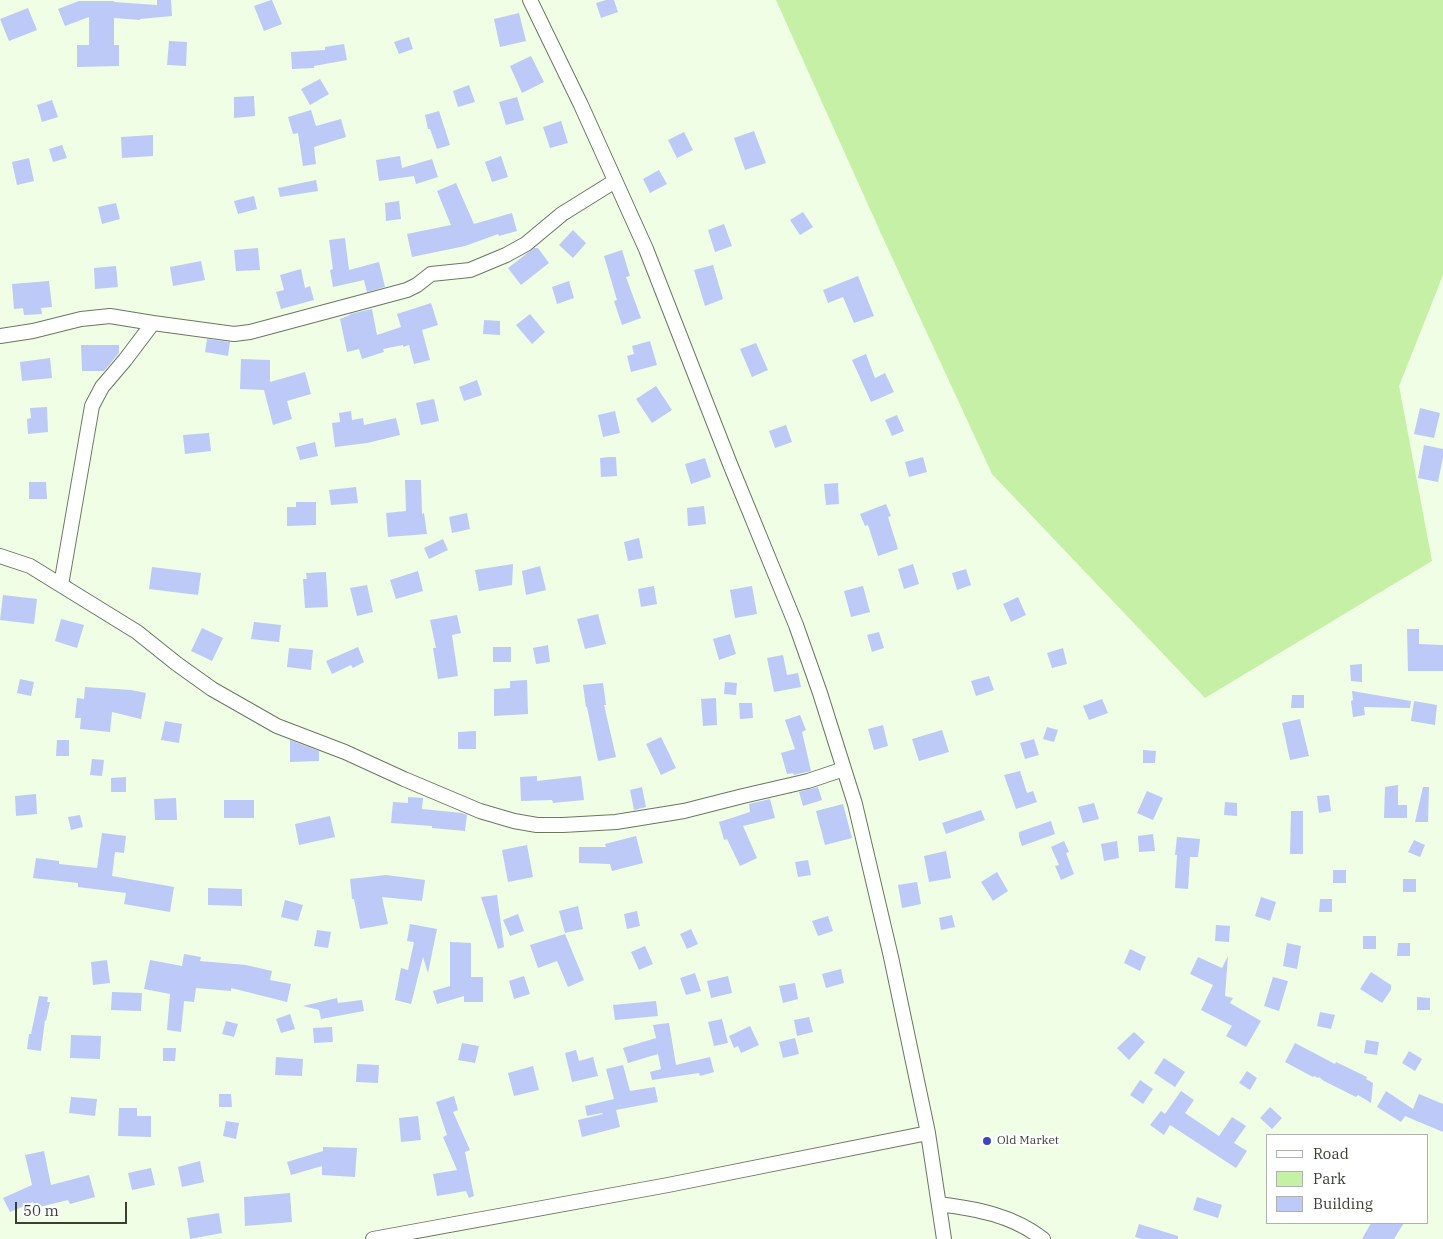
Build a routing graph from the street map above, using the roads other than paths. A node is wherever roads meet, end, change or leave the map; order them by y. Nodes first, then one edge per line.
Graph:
1 (530, 0) edge
2 (615, 181) junction
3 (152, 323) junction
4 (0, 336) edge
5 (0, 556) edge
6 (61, 585) junction
7 (844, 769) junction
8 (928, 1133) junction
9 (939, 1204) junction
10 (373, 1239) edge
11 (944, 1239) edge
12 (1043, 1239) edge

1 - 2 street
2 - 3 street
2 - 7 street
3 - 4 street
3 - 6 street
5 - 6 street
6 - 7 street
7 - 8 street
8 - 9 street
8 - 10 street
9 - 11 street
9 - 12 street

